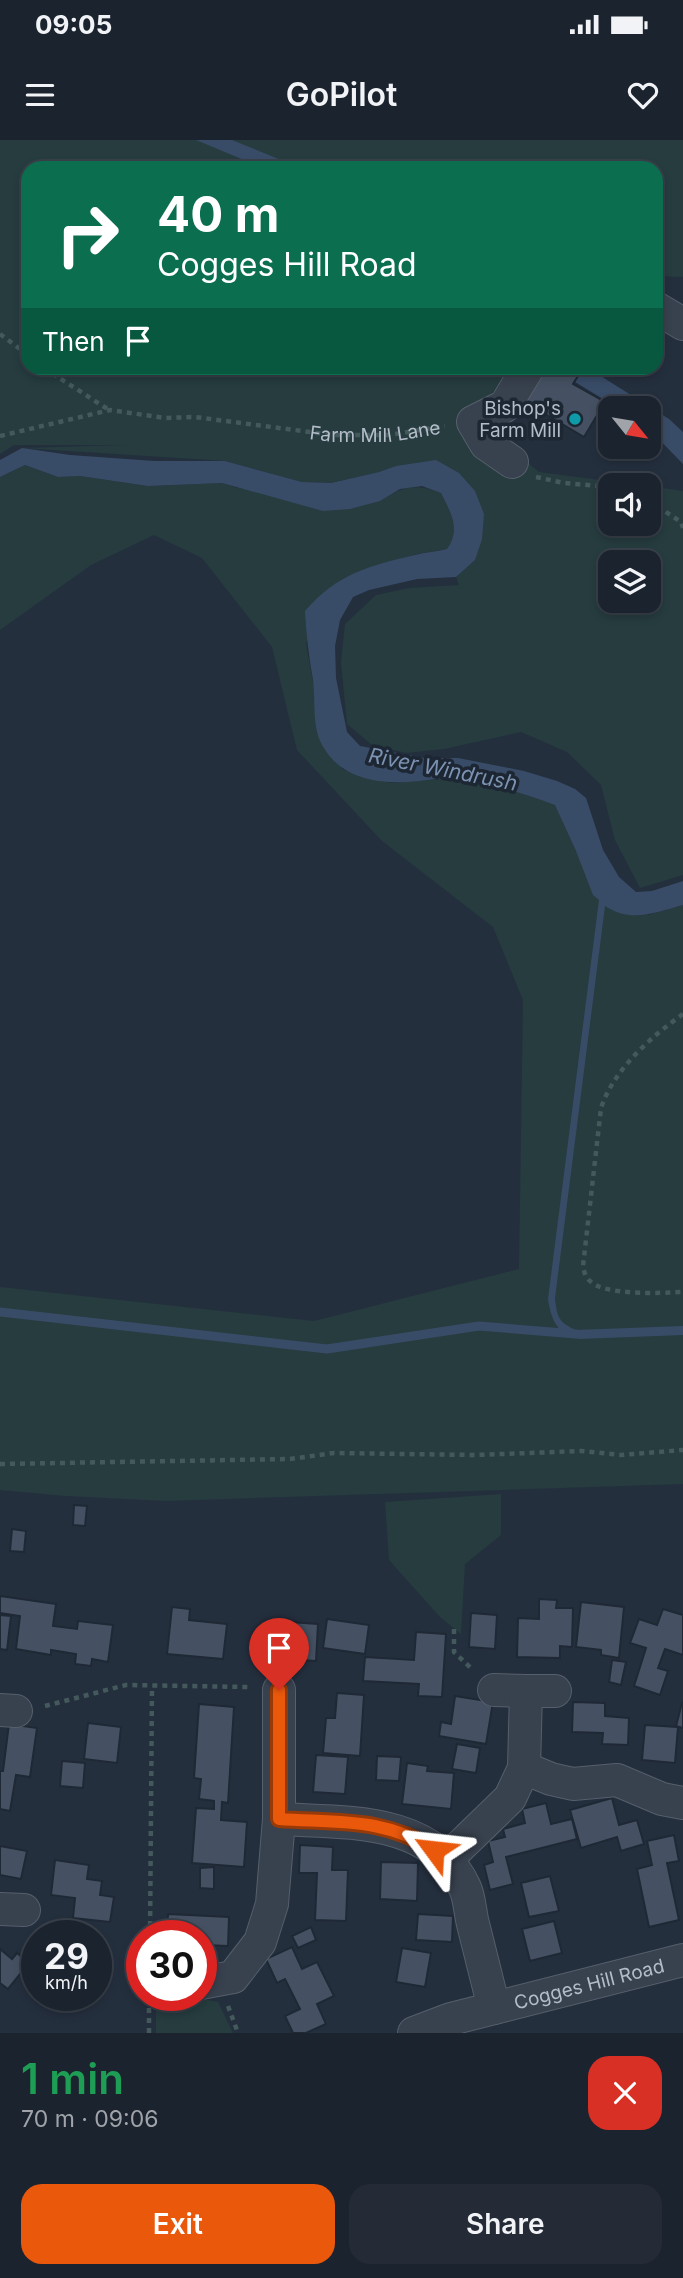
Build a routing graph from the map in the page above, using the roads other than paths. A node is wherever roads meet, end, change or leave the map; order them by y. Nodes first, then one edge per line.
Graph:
1 (663, 312) edge
2 (683, 324) edge
3 (524, 375) edge
4 (512, 462) road end
5 (279, 1690) road end
6 (494, 1690) road end
7 (524, 1768) junction
8 (683, 1803) edge
9 (279, 1819) junction
10 (447, 1860) junction
11 (683, 1960) edge
12 (217, 1980) edge
13 (494, 2008) junction
14 (414, 2033) edge

1 - 2 street
3 - 4 street
5 - 9 street
6 - 7 street
7 - 8 street
7 - 10 street
9 - 10 street, Cogges Hill Road
9 - 12 street
10 - 13 street, Cogges Hill Road
11 - 13 street, Cogges Hill Road
13 - 14 street, Cogges Hill Road

